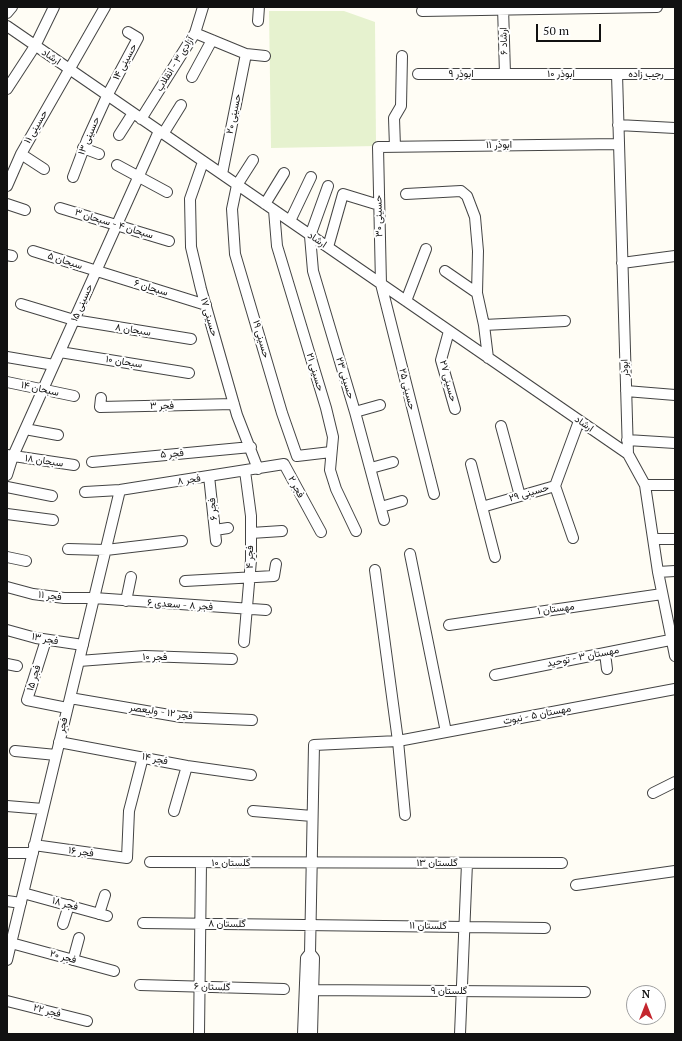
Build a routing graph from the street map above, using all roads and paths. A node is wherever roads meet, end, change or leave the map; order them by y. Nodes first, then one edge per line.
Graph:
1 (12, 7) edge
2 (54, 7) edge
3 (104, 7) edge
4 (203, 7) edge
5 (259, 7) edge
6 (656, 7) edge
7 (503, 8) edge
8 (422, 11) dead end
9 (7, 13) edge
10 (258, 21) dead end
11 (7, 26) edge
12 (128, 32) dead end
13 (194, 33) junction
14 (212, 40) junction
15 (35, 46) junction
16 (246, 54) junction
17 (265, 56) dead end
18 (402, 56) dead end
19 (69, 69) junction
20 (418, 74) dead end
21 (505, 74) junction
22 (617, 74) junction
23 (675, 74) edge
24 (192, 77) dead end
25 (7, 89) edge
26 (107, 96) junction
27 (181, 105) dead end
28 (137, 116) junction
29 (618, 125) junction
30 (675, 128) edge
31 (161, 133) junction
32 (119, 135) dead end
33 (619, 144) junction
34 (378, 147) joint
35 (395, 147) junction
36 (83, 148) junction
37 (21, 154) junction
38 (99, 154) dead end
39 (253, 160) dead end
40 (203, 162) junction
41 (116, 165) dead end
42 (44, 169) dead end
43 (10, 170) edge
44 (284, 172) dead end
45 (222, 174) junction
46 (73, 177) dead end
47 (138, 177) junction
48 (311, 177) dead end
49 (237, 185) junction
50 (7, 186) edge
51 (328, 186) dead end
52 (167, 192) dead end
53 (406, 194) dead end
54 (7, 204) edge
55 (379, 205) junction
56 (269, 207) junction
57 (60, 208) dead end
58 (25, 210) dead end
59 (290, 221) junction
60 (117, 225) junction
61 (310, 236) junction
62 (169, 241) dead end
63 (328, 247) junction
64 (426, 249) dead end
65 (33, 251) dead end
66 (675, 256) edge
67 (622, 263) junction
68 (96, 271) junction
69 (445, 271) dead end
70 (381, 284) junction
71 (477, 293) junction
72 (406, 302) junction
73 (21, 304) dead end
74 (206, 305) junction
75 (74, 320) junction
76 (565, 321) dead end
77 (484, 325) junction
78 (448, 331) junction
79 (191, 339) dead end
80 (60, 352) junction
81 (7, 357) edge
82 (488, 358) junction
83 (54, 365) junction
84 (189, 373) dead end
85 (7, 382) edge
86 (44, 389) junction
87 (626, 391) junction
88 (675, 395) edge
89 (74, 396) dead end
90 (101, 398) dead end
91 (234, 404) junction
92 (380, 405) dead end
93 (456, 409) dead end
94 (355, 412) junction
95 (579, 421) junction
96 (501, 426) dead end
97 (25, 429) junction
98 (58, 435) dead end
99 (628, 440) junction
100 (675, 443) edge
101 (251, 447) junction
102 (332, 452) junction
103 (628, 454) junction
104 (10, 456) edge
105 (92, 462) dead end
106 (393, 462) dead end
107 (471, 464) dead end
108 (74, 465) dead end
109 (371, 468) junction
110 (258, 469) junction
111 (245, 471) junction
112 (7, 475) edge
113 (210, 476) junction
114 (645, 485) junction
115 (675, 485) edge
116 (555, 486) junction
117 (7, 487) edge
118 (120, 490) junction
119 (85, 492) dead end
120 (434, 494) dead end
121 (52, 496) dead end
122 (520, 496) junction
123 (402, 501) dead end
124 (381, 507) junction
125 (482, 507) junction
126 (7, 514) edge
127 (53, 520) dead end
128 (384, 520) dead end
129 (228, 528) dead end
130 (215, 530) junction
131 (282, 531) dead end
132 (356, 531) dead end
133 (321, 532) dead end
134 (251, 533) junction
135 (573, 538) dead end
136 (653, 539) junction
137 (675, 539) edge
138 (182, 541) dead end
139 (216, 541) dead end
140 (68, 549) dead end
141 (106, 550) junction
142 (410, 554) dead end
143 (7, 557) edge
144 (495, 558) dead end
145 (26, 561) dead end
146 (276, 564) dead end
147 (375, 570) dead end
148 (675, 571) edge
149 (658, 572) junction
150 (131, 577) dead end
151 (250, 578) junction
152 (185, 581) dead end
153 (7, 587) edge
154 (662, 594) junction
155 (94, 598) junction
156 (126, 601) junction
157 (248, 610) junction
158 (266, 610) dead end
159 (449, 625) dead end
160 (7, 630) edge
161 (673, 639) edge
162 (46, 640) junction
163 (244, 642) dead end
164 (83, 645) junction
165 (605, 653) junction
166 (675, 656) edge
167 (232, 659) dead end
168 (79, 661) junction
169 (607, 669) dead end
170 (494, 675) dead end
171 (675, 689) edge
172 (69, 703) junction
173 (252, 720) dead end
174 (446, 732) junction
175 (398, 741) junction
176 (59, 742) junction
177 (15, 751) dead end
178 (56, 755) junction
179 (143, 757) junction
180 (187, 766) junction
181 (251, 775) dead end
182 (675, 782) edge
183 (653, 793) dead end
184 (7, 806) edge
185 (43, 809) junction
186 (174, 811) dead end
187 (253, 812) dead end
188 (405, 815) dead end
189 (312, 816) junction
190 (34, 849) junction
191 (7, 853) edge
192 (150, 862) dead end
193 (202, 863) junction
194 (312, 863) junction
195 (467, 863) junction
196 (562, 863) dead end
197 (675, 871) edge
198 (576, 885) dead end
199 (105, 895) dead end
200 (22, 898) junction
201 (7, 901) edge
202 (69, 905) junction
203 (143, 923) dead end
204 (63, 924) dead end
205 (200, 924) junction
206 (311, 925) junction
207 (464, 926) junction
208 (545, 928) dead end
209 (79, 938) dead end
210 (11, 943) junction
211 (310, 954) junction
212 (7, 960) edge
213 (73, 960) junction
214 (114, 971) dead end
215 (140, 984) dead end
216 (200, 986) junction
217 (284, 989) dead end
218 (313, 990) junction
219 (462, 991) junction
220 (585, 992) dead end
221 (7, 1001) edge
222 (87, 1021) dead end
223 (199, 1034) edge
224 (303, 1034) edge
225 (312, 1034) edge
226 (460, 1034) edge

1 - 9 street
2 - 15 street
3 - 19 street, حسینی ۱۱
4 - 13 street, آزادی ۳ - انقلاب
5 - 10 street
6 - 7 street
7 - 8 street
7 - 21 street, ارشاد ۶
11 - 15 street, ارشاد
12 - 26 street, حسینی ۱۴
13 - 14 street
13 - 28 street, آزادی ۳ - انقلاب
14 - 16 street
14 - 24 street
15 - 19 street, ارشاد
15 - 25 street
16 - 17 street
16 - 45 street, حسینی ۲۰
18 - 35 street
19 - 26 street, ارشاد
19 - 37 street, حسینی ۱۱
20 - 21 street, ابوذر ۹
21 - 22 street, ابوذر ۱۰
22 - 23 street, رجب زاده
22 - 29 street, ابوذر
26 - 28 street, ارشاد
26 - 36 street, حسینی ۱۳
27 - 31 street, حسینی ۱۵
28 - 31 street, ارشاد
28 - 32 street, آزادی ۳ - انقلاب
29 - 30 street
29 - 33 street, ابوذر
31 - 40 street, ارشاد
31 - 47 street, حسینی ۱۵
33 - 35 street, ابوذر ۱۱
33 - 67 street, ابوذر
34 - 35 street, ابوذر ۱۱
34 - 55 street, حسینی ۳۰
36 - 38 street
36 - 46 street, حسینی ۱۳
37 - 42 street
37 - 43 street, حسینی ۱۱
39 - 49 street
40 - 45 street, ارشاد
40 - 74 street, حسینی ۱۷
41 - 47 street
43 - 50 street, حسینی ۱۱
44 - 56 street
45 - 49 street, ارشاد
47 - 52 street
47 - 60 street, حسینی ۱۵
48 - 59 street
49 - 56 street, ارشاد
49 - 102 street, حسینی ۱۹
51 - 61 street
53 - 71 street
54 - 58 street
55 - 63 street
55 - 70 street, حسینی ۳۰
56 - 59 street, ارشاد
56 - 102 street, حسینی ۲۱
57 - 60 street, سبحان ۴ - سبحان ۳
59 - 61 street, ارشاد
60 - 62 street, سبحان ۴ - سبحان ۳
60 - 68 street, حسینی ۱۵
61 - 63 street, ارشاد
61 - 94 street, حسینی ۲۳
63 - 70 street, ارشاد
64 - 72 street
65 - 68 street, سبحان ۵
66 - 67 street
67 - 87 street, ابوذر
68 - 74 street, سبحان ۶
68 - 75 street, حسینی ۱۵
69 - 71 street
70 - 72 street, ارشاد
70 - 120 street, حسینی ۲۵
71 - 77 street
72 - 78 street, ارشاد
73 - 75 street, سبحان ۸
74 - 91 street, حسینی ۱۷
75 - 79 street, سبحان ۸
75 - 80 street, حسینی ۱۵
76 - 77 street
77 - 82 street
78 - 82 street, ارشاد
78 - 93 street, حسینی ۲۷
80 - 83 street, حسینی ۱۵
80 - 84 street, سبحان ۱۰
81 - 83 street
82 - 95 street, ارشاد
83 - 86 street, حسینی ۱۵
85 - 86 street, سبحان ۱۴
86 - 89 street, سبحان ۱۴
86 - 97 street, حسینی ۱۵
87 - 88 street
87 - 99 street, ابوذر
90 - 91 street, فجر ۳
91 - 101 street, حسینی ۱۷
92 - 94 street
94 - 109 street, حسینی ۲۳
95 - 103 street, ارشاد
95 - 116 street, حسینی ۲۹
96 - 122 street
97 - 98 street
97 - 104 street, حسینی ۱۵
99 - 100 street
99 - 103 street, ابوذر
101 - 105 street, فجر ۵
101 - 110 street, حسینی ۱۷
102 - 132 street, حسینی ۲۱
103 - 114 street, ابوذر
104 - 108 street, سبحان ۱۸
104 - 112 street, حسینی ۱۵
106 - 109 street
107 - 125 street
109 - 124 street, حسینی ۲۳
110 - 111 street, فجر ۸
110 - 133 street, فجر ۲
111 - 113 street, فجر ۸
111 - 134 street, فجر ۴
113 - 118 street, فجر ۸
113 - 130 street, فجر ۶
114 - 115 street
114 - 136 street, ابوذر
116 - 122 street, حسینی ۲۹
116 - 135 street
117 - 121 street
118 - 119 street, فجر ۸
118 - 141 street, فجر
122 - 125 street, حسینی ۲۹
123 - 124 street
124 - 128 street, حسینی ۲۳
125 - 144 street
126 - 127 street
129 - 130 street
130 - 139 street, فجر ۶
131 - 134 street
134 - 151 street, فجر ۴
136 - 137 street
136 - 149 street, ابوذر
138 - 141 street
140 - 141 street
141 - 155 street, فجر
142 - 174 street
143 - 145 street
146 - 151 street
147 - 175 street
148 - 149 street
149 - 154 street, ابوذر
150 - 156 street
151 - 152 street
151 - 157 street, فجر ۴
153 - 155 street, فجر ۱۱
154 - 159 street, مهستان ۱
154 - 161 street, ابوذر
155 - 156 street, فجر ۸ - سعدی ۶
155 - 164 street, فجر
156 - 157 street, فجر ۸ - سعدی ۶
157 - 158 street, فجر ۸ - سعدی ۶
157 - 163 street, فجر ۴
160 - 162 street, فجر ۱۳
161 - 165 street, مهستان ۳ - توحید
161 - 166 street, ابوذر
162 - 164 street, فجر ۱۳
162 - 172 street, فجر ۱۵
164 - 168 street, فجر
165 - 169 street
165 - 170 street, مهستان ۳ - توحید
167 - 168 street, فجر ۱۰
168 - 172 street, فجر
171 - 174 street, مهستان ۵ - نبوت
172 - 173 street, فجر ۱۲ - ولیعصر
172 - 176 street, فجر
174 - 175 street, مهستان ۵ - نبوت
175 - 188 street
175 - 189 street, مهستان ۵ - نبوت
176 - 178 street, فجر
176 - 179 street, فجر ۱۴
177 - 178 street
178 - 185 street, فجر
179 - 180 street, فجر ۱۴
179 - 190 street, فجر ۱۶
180 - 181 street, فجر ۱۴
180 - 186 street
182 - 183 street
184 - 185 street
185 - 190 street, فجر
187 - 189 street
189 - 194 street
190 - 191 street, فجر ۱۶
190 - 200 street, فجر
192 - 193 street, گلستان ۱۰
193 - 194 street, گلستان ۱۰
193 - 205 street
194 - 195 street, گلستان ۱۳
194 - 206 street
195 - 196 street, گلستان ۱۳
195 - 207 street
197 - 198 street
199 - 202 street, فجر ۱۸
200 - 201 street, فجر ۱۸
200 - 202 street, فجر ۱۸
200 - 210 street, فجر
202 - 204 street
203 - 205 street, گلستان ۸
205 - 206 street, گلستان ۸
205 - 216 street
206 - 207 street, گلستان ۱۱
206 - 211 street
207 - 208 street, گلستان ۱۱
207 - 219 street
209 - 213 street
210 - 212 street, فجر
210 - 213 street, فجر ۲۰
211 - 218 street
211 - 224 street
213 - 214 street, فجر ۲۰
215 - 216 street, گلستان ۶
216 - 217 street, گلستان ۶
216 - 223 street
218 - 219 street, گلستان ۹
218 - 225 street
219 - 220 street, گلستان ۹
219 - 226 street
221 - 222 street, فجر ۲۲

